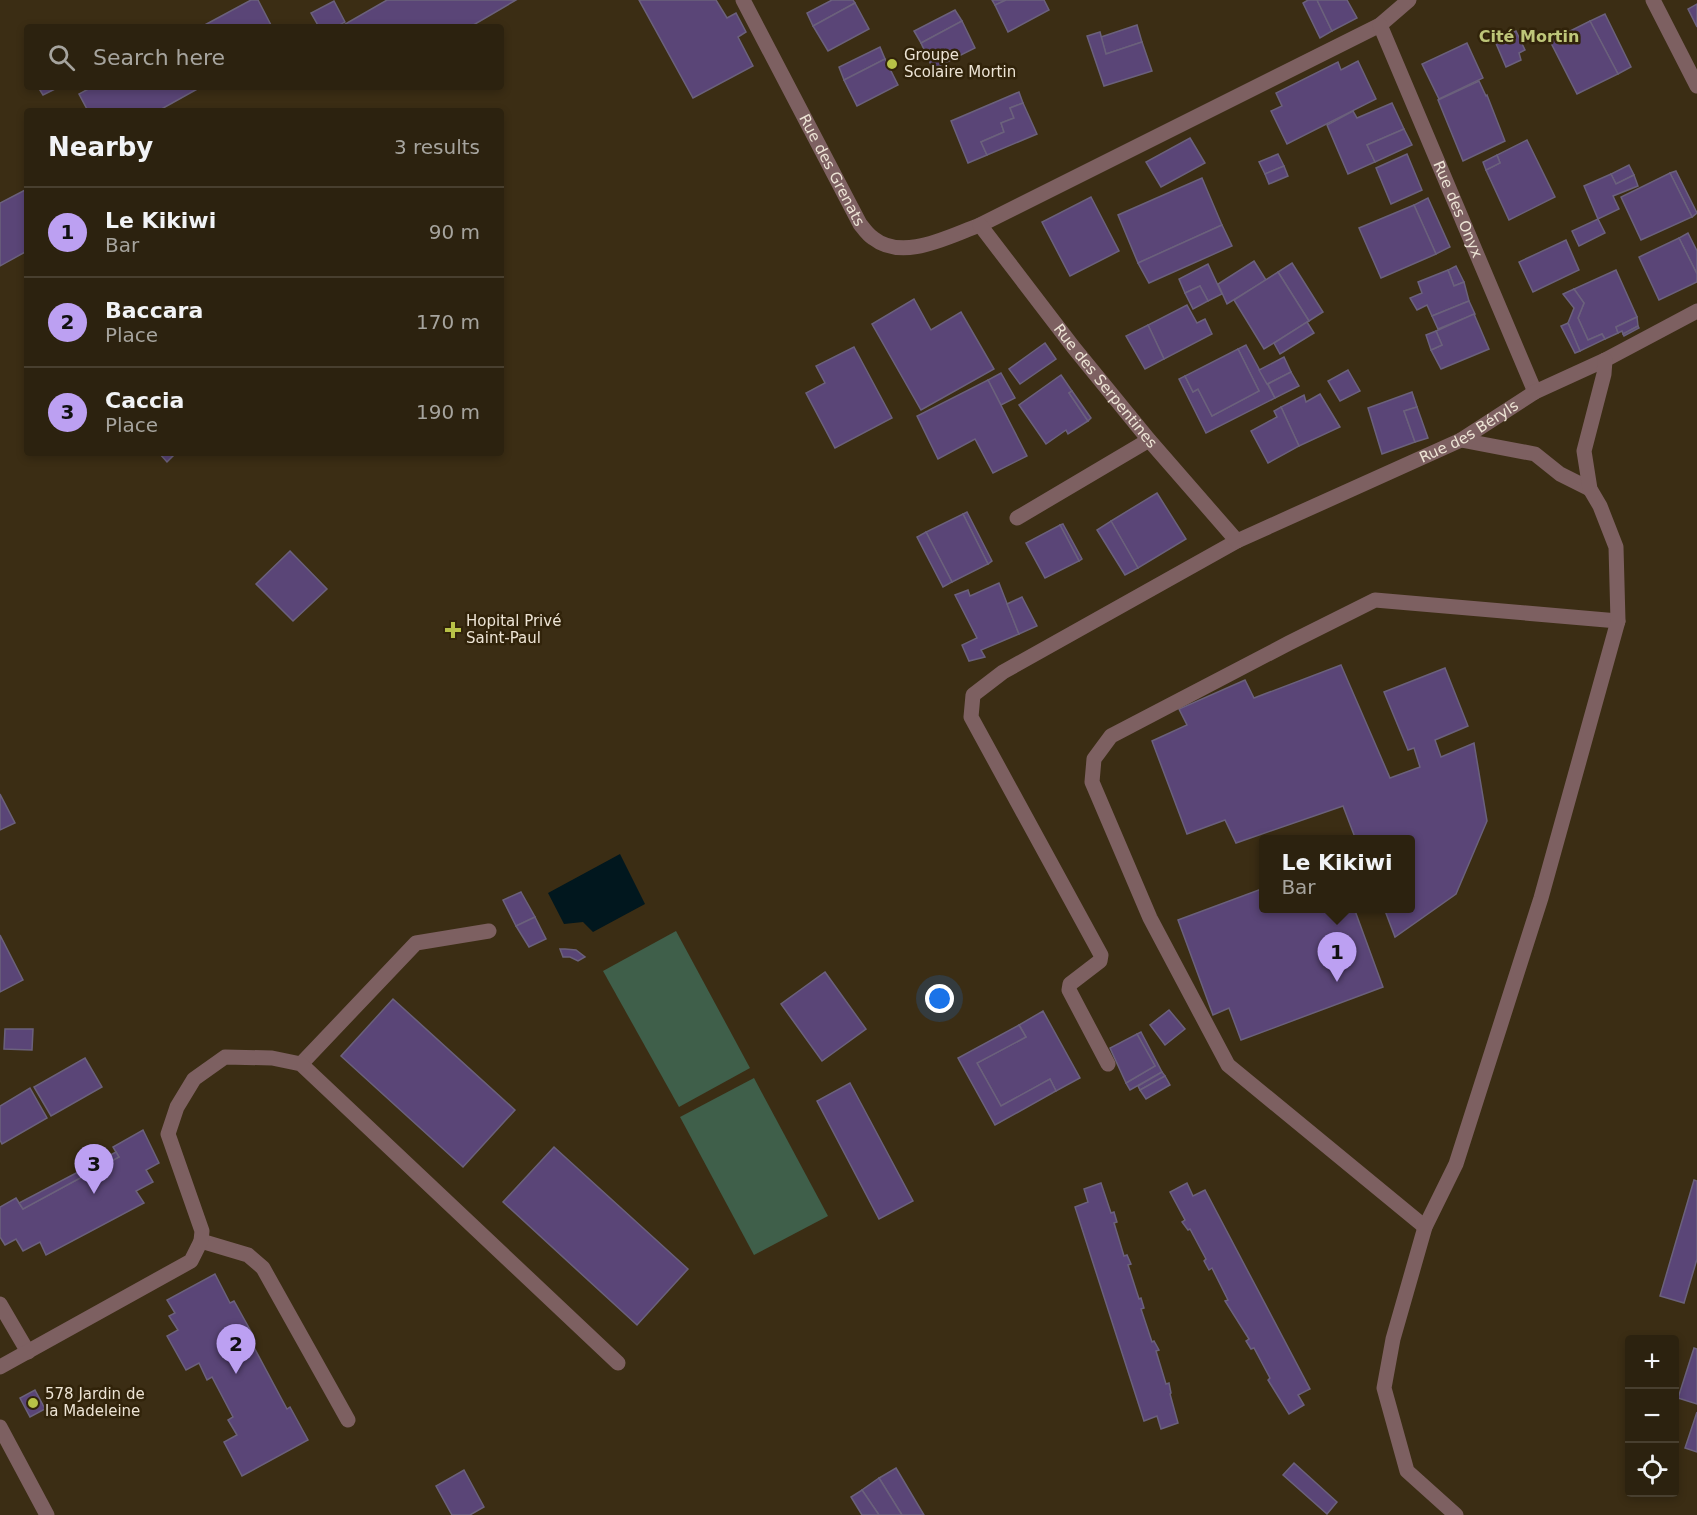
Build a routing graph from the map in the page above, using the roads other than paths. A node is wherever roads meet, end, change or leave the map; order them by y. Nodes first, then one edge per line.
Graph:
1 (743, 0) edge
2 (1410, 0) edge
3 (1653, 0) edge
4 (1380, 25) junction
5 (1697, 86) edge
6 (980, 225) junction
7 (1697, 311) edge
8 (1605, 360) junction
9 (1535, 392) junction
10 (1149, 440) junction
11 (1461, 440) junction
12 (1590, 489) junction
13 (1017, 518) dead end
14 (1237, 541) junction
15 (1618, 621) junction
16 (489, 931) dead end
17 (301, 1064) junction
18 (1108, 1064) dead end
19 (1425, 1227) junction
20 (201, 1241) junction
21 (0, 1304) edge
22 (28, 1352) junction
23 (618, 1363) dead end
24 (0, 1367) edge
25 (348, 1420) dead end
26 (0, 1427) edge
27 (46, 1515) edge
28 (1456, 1515) edge

1 - 6 street, Rue des Grenats
2 - 4 street, Rue des Grenats
3 - 5 street
4 - 6 street, Rue des Grenats
4 - 9 street, Rue des Onyx
6 - 10 street, Rue des Serpentines
7 - 8 street, Rue des Béryls
8 - 9 street, Rue des Béryls
8 - 12 street
9 - 11 street, Rue des Béryls
10 - 13 street
10 - 14 street, Rue des Serpentines
11 - 12 street
11 - 14 street, Rue des Béryls
12 - 15 street
14 - 18 street, Rue des Béryls
15 - 19 street
15 - 19 street
16 - 17 street
17 - 20 street
17 - 23 street
19 - 28 street
20 - 22 street
20 - 25 street
21 - 22 street
22 - 24 street
26 - 27 street

